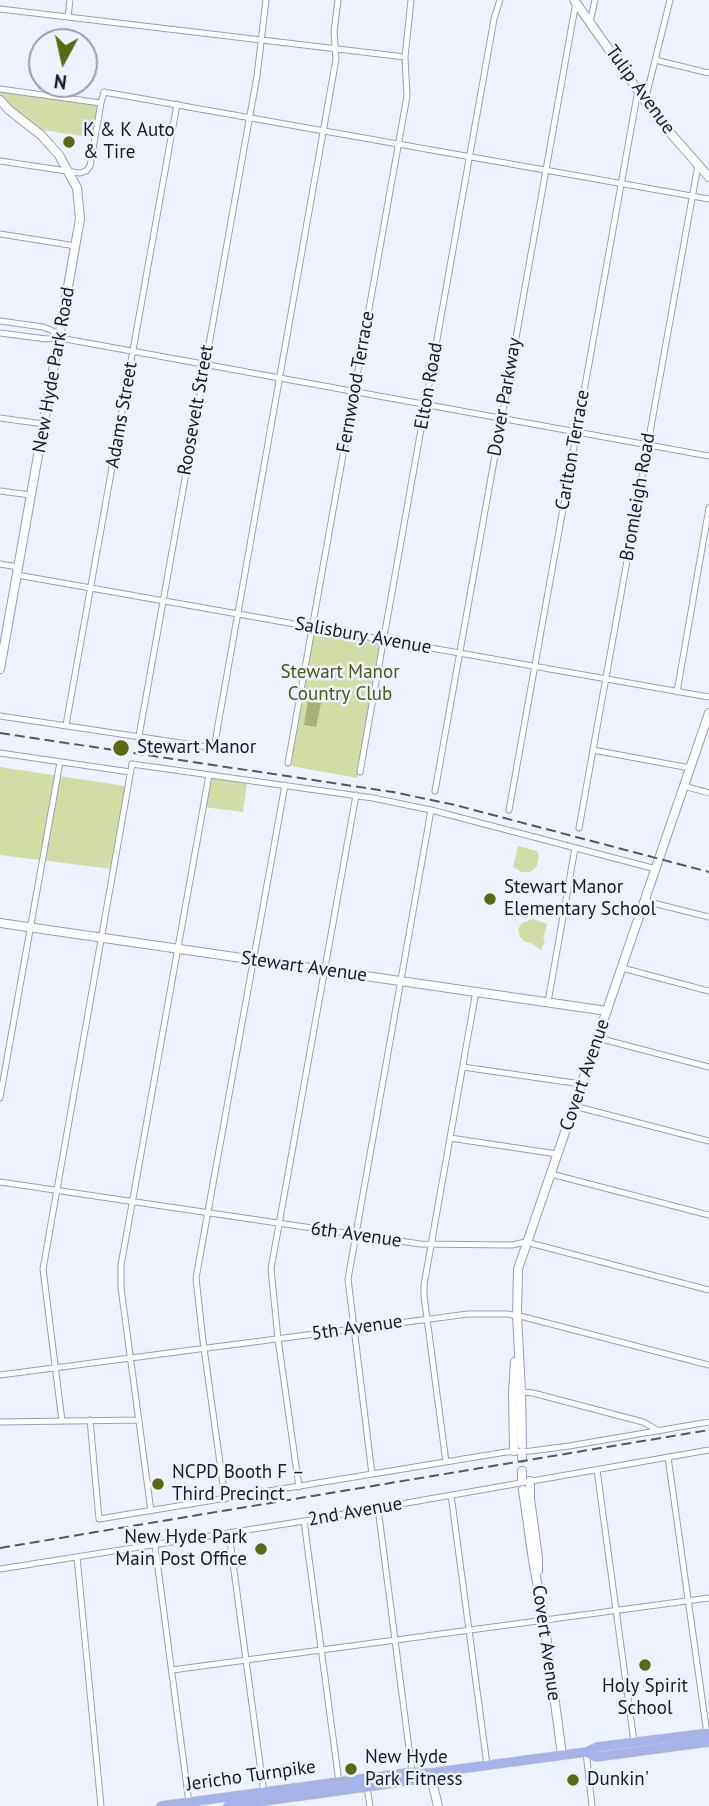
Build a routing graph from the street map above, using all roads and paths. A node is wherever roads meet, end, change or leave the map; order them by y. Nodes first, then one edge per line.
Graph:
1 (70, 0) edge
2 (266, 0) edge
3 (338, 0) edge
4 (411, 0) edge
5 (500, 0) edge
6 (596, 0) edge
7 (670, 0) edge
8 (575, 1) edge
9 (0, 9) edge
10 (68, 17) junction
11 (590, 22) junction
12 (261, 40) junction
13 (335, 49) junction
14 (405, 57) junction
15 (655, 60) junction
16 (709, 73) edge
17 (0, 89) edge
18 (638, 90) junction
19 (0, 100) edge
20 (645, 101) junction
21 (101, 103) junction
22 (177, 104) junction
23 (249, 117) junction
24 (324, 130) junction
25 (399, 144) junction
26 (470, 157) junction
27 (0, 161) edge
28 (698, 165) junction
29 (545, 170) junction
30 (68, 171) junction
31 (709, 177) edge
32 (620, 183) junction
33 (692, 196) junction
34 (709, 199) edge
35 (0, 234) edge
36 (76, 246) junction
37 (0, 321) edge
38 (0, 332) edge
39 (60, 338) junction
40 (133, 351) junction
41 (204, 364) junction
42 (279, 378) junction
43 (355, 391) junction
44 (426, 404) junction
45 (0, 418) edge
46 (501, 418) junction
47 (44, 424) junction
48 (576, 432) junction
49 (647, 444) junction
50 (709, 456) edge
51 (0, 491) edge
52 (31, 495) junction
53 (709, 508) edge
54 (701, 550) junction
55 (709, 551) edge
56 (0, 564) edge
57 (18, 571) junction
58 (91, 587) junction
59 (162, 600) junction
60 (237, 613) junction
61 (313, 627) junction
62 (384, 639) junction
63 (459, 653) junction
64 (534, 666) junction
65 (0, 669) edge
66 (605, 679) junction
67 (677, 692) junction
68 (709, 697) edge
69 (0, 716) edge
70 (709, 716) edge
71 (66, 725) junction
72 (139, 736) junction
73 (593, 750) junction
74 (0, 753) edge
75 (60, 762) junction
76 (288, 763) dead end
77 (691, 768) junction
78 (130, 772) junction
79 (360, 772) dead end
80 (209, 775) junction
81 (285, 785) junction
82 (684, 786) junction
83 (435, 791) dead end
84 (709, 793) edge
85 (356, 795) junction
86 (430, 810) junction
87 (509, 810) dead end
88 (579, 828) dead end
89 (575, 848) junction
90 (656, 869) junction
91 (645, 901) junction
92 (709, 917) edge
93 (0, 923) edge
94 (30, 928) junction
95 (102, 938) junction
96 (178, 949) junction
97 (253, 960) junction
98 (622, 968) junction
99 (325, 970) junction
100 (400, 981) junction
101 (476, 991) junction
102 (709, 991) edge
103 (548, 1002) junction
104 (607, 1011) junction
105 (598, 1038) junction
106 (709, 1066) edge
107 (463, 1067) junction
108 (582, 1084) junction
109 (0, 1098) edge
110 (574, 1106) junction
111 (450, 1138) junction
112 (709, 1141) edge
113 (557, 1154) junction
114 (551, 1174) junction
115 (0, 1182) edge
116 (57, 1191) junction
117 (132, 1202) junction
118 (208, 1213) junction
119 (709, 1216) edge
120 (279, 1223) junction
121 (355, 1234) junction
122 (526, 1242) junction
123 (431, 1245) junction
124 (709, 1290) edge
125 (517, 1315) junction
126 (427, 1319) junction
127 (353, 1329) junction
128 (278, 1339) junction
129 (518, 1342) junction
130 (204, 1349) junction
131 (130, 1359) junction
132 (709, 1365) edge
133 (56, 1368) junction
134 (0, 1375) edge
135 (521, 1392) junction
136 (90, 1420) junction
137 (138, 1420) junction
138 (62, 1421) junction
139 (0, 1422) edge
140 (709, 1422) edge
141 (659, 1431) junction
142 (709, 1450) edge
143 (520, 1452) junction
144 (668, 1457) junction
145 (446, 1462) junction
146 (597, 1469) junction
147 (372, 1474) junction
148 (525, 1477) junction
149 (299, 1487) junction
150 (523, 1490) dead end
151 (451, 1495) junction
152 (225, 1499) junction
153 (378, 1508) junction
154 (151, 1511) junction
155 (304, 1521) junction
156 (229, 1533) junction
157 (155, 1545) junction
158 (76, 1557) junction
159 (0, 1569) edge
160 (538, 1585) junction
161 (709, 1598) edge
162 (688, 1600) junction
163 (616, 1610) junction
164 (544, 1620) junction
165 (469, 1630) junction
166 (395, 1640) junction
167 (320, 1650) junction
168 (246, 1660) junction
169 (172, 1670) junction
170 (708, 1738) edge
171 (634, 1742) junction
172 (586, 1752) junction
173 (562, 1755) junction
174 (487, 1765) junction
175 (430, 1773) junction
176 (412, 1776) junction
177 (339, 1782) junction
178 (367, 1787) junction
179 (244, 1795) junction
180 (264, 1796) junction
181 (295, 1801) edge
182 (189, 1804) edge
183 (102, 1806) edge
184 (161, 1806) edge
185 (226, 1806) edge
186 (370, 1806) edge
187 (438, 1806) edge
188 (592, 1806) edge

1 - 10 street
2 - 12 street, Roosevelt Street
3 - 13 street
4 - 14 street, Fernwood Terrace
5 - 26 street, Elton Road
6 - 11 street
7 - 15 street
8 - 11 main road, Tulip Avenue
8 - 29 street, Dover Parkway
9 - 10 street
10 - 12 street
11 - 18 main road, Tulip Avenue
12 - 13 street
12 - 23 street, Roosevelt Street
13 - 14 street
13 - 24 street
14 - 25 street, Fernwood Terrace
15 - 16 street
15 - 20 street
17 - 21 street
18 - 20 main road, Tulip Avenue
18 - 32 street, Carlton Terrace
19 - 30 main road, New Hyde Park Road
20 - 28 main road, Tulip Avenue
21 - 22 street
21 - 30 street
22 - 23 street
22 - 40 street, Adams Street
23 - 24 street
23 - 41 street, Roosevelt Street
24 - 25 street
24 - 42 street
25 - 26 street
25 - 43 street, Fernwood Terrace
26 - 29 street
26 - 44 street, Elton Road
27 - 30 street
28 - 31 main road, Tulip Avenue
28 - 33 street, Bromleigh Road
29 - 32 street
29 - 46 street, Dover Parkway
30 - 36 main road, New Hyde Park Road
32 - 33 street
32 - 48 street, Carlton Terrace
33 - 34 street
33 - 49 street, Bromleigh Road
35 - 36 street
36 - 39 main road, New Hyde Park Road
37 - 39 street
38 - 39 street
39 - 40 street
39 - 47 main road, New Hyde Park Road
40 - 41 street
40 - 58 street, Adams Street
41 - 42 street
41 - 59 street, Roosevelt Street
42 - 43 street
42 - 60 street
43 - 44 street
43 - 61 street, Fernwood Terrace
44 - 46 street
44 - 62 street, Elton Road
45 - 47 street
46 - 48 street
46 - 63 street, Dover Parkway
47 - 52 main road, New Hyde Park Road
48 - 49 street
48 - 64 street, Carlton Terrace
49 - 50 street
49 - 66 street, Bromleigh Road
51 - 52 street
52 - 57 main road, New Hyde Park Road
53 - 54 street
54 - 55 street
54 - 67 street
56 - 57 street, Salisbury Avenue
57 - 58 street, Salisbury Avenue
57 - 65 main road, New Hyde Park Road
58 - 59 street, Salisbury Avenue
58 - 71 street, Adams Street
59 - 60 street, Salisbury Avenue
59 - 72 street, Roosevelt Street
60 - 61 street, Salisbury Avenue
60 - 72 street
61 - 62 street, Salisbury Avenue
61 - 76 street, Fernwood Terrace
62 - 63 street, Salisbury Avenue
62 - 79 street, Elton Road
63 - 64 street, Salisbury Avenue
63 - 83 street, Dover Parkway
64 - 66 street, Salisbury Avenue
64 - 87 street, Carlton Terrace
66 - 67 street, Salisbury Avenue
66 - 73 street, Bromleigh Road
67 - 68 street, Salisbury Avenue
69 - 71 street
70 - 77 main road, Covert Avenue
71 - 72 street
73 - 77 street
73 - 88 street, Bromleigh Road
74 - 75 street
75 - 78 street
75 - 94 street
77 - 82 main road, Covert Avenue
78 - 80 street
78 - 95 street
80 - 81 street
80 - 96 street
81 - 85 street
81 - 97 street
82 - 84 street
82 - 90 main road, Covert Avenue
85 - 86 street
85 - 99 street
86 - 89 street
86 - 100 street
89 - 90 street
89 - 103 street
90 - 91 main road, Covert Avenue
91 - 92 street
91 - 98 main road, Covert Avenue
93 - 94 main road, Stewart Avenue
94 - 95 main road, Stewart Avenue
94 - 109 street
95 - 96 main road, Stewart Avenue
95 - 116 street
96 - 97 main road, Stewart Avenue
96 - 117 street
97 - 99 main road, Stewart Avenue
97 - 118 street
98 - 102 street
98 - 104 main road, Covert Avenue
99 - 100 main road, Stewart Avenue
99 - 120 street
100 - 101 main road, Stewart Avenue
100 - 121 street
101 - 103 main road, Stewart Avenue
101 - 107 street
103 - 104 main road, Stewart Avenue
104 - 105 main road, Covert Avenue
105 - 106 street
105 - 108 main road, Covert Avenue
107 - 108 street
107 - 111 street
108 - 110 main road, Covert Avenue
110 - 112 street
110 - 113 main road, Covert Avenue
111 - 113 street
111 - 123 street
113 - 114 main road, Covert Avenue
114 - 119 street
114 - 122 main road, Covert Avenue
115 - 116 street, 6th Avenue
116 - 117 street, 6th Avenue
116 - 133 street
117 - 118 street, 6th Avenue
117 - 131 street
118 - 120 street, 6th Avenue
118 - 130 street
120 - 121 street, 6th Avenue
120 - 128 street
121 - 123 street, 6th Avenue
121 - 127 street
122 - 123 street, 6th Avenue
122 - 124 street, 6th Avenue
122 - 125 main road, Covert Avenue
123 - 126 street
125 - 126 street, 5th Avenue
125 - 129 main road, Covert Avenue
125 - 132 street, 5th Avenue
126 - 127 street, 5th Avenue
126 - 145 street
127 - 128 street, 5th Avenue
127 - 147 street
128 - 130 street, 5th Avenue
128 - 149 street
129 - 135 main road, Covert Avenue
129 - 143 main road
130 - 131 street, 5th Avenue
130 - 152 street
131 - 133 street, 5th Avenue
131 - 137 street
133 - 134 street, 5th Avenue
133 - 138 street
135 - 141 street
135 - 143 main road, Covert Avenue
136 - 137 street
136 - 138 street
136 - 154 street
137 - 154 street
138 - 139 street
140 - 141 street
141 - 143 street
142 - 144 street, 2nd Avenue
143 - 145 street
144 - 146 street, 2nd Avenue
144 - 162 street
145 - 147 street
146 - 148 street, 2nd Avenue
146 - 163 street
147 - 149 street
148 - 151 street, 2nd Avenue
148 - 160 main road
149 - 152 street
150 - 160 main road, Covert Avenue
151 - 153 street, 2nd Avenue
151 - 165 street
152 - 154 street
153 - 155 street, 2nd Avenue
153 - 166 street
155 - 156 street, 2nd Avenue
155 - 167 street
156 - 157 street, 2nd Avenue
156 - 168 street
157 - 158 street, 2nd Avenue
157 - 169 street
158 - 159 street, 2nd Avenue
158 - 183 street
160 - 164 main road, Covert Avenue
161 - 162 street
162 - 163 street
162 - 170 street
163 - 164 street
163 - 171 street
164 - 165 street
164 - 173 main road, Covert Avenue
165 - 166 street
165 - 174 street
166 - 167 street
166 - 176 street
167 - 168 street
167 - 177 street
168 - 169 street
168 - 180 street
169 - 182 street
170 - 171 main road, Jericho Turnpike
170 - 172 main road, Jericho Turnpike
171 - 172 main road, Jericho Turnpike
172 - 173 main road, Jericho Turnpike
172 - 188 street
173 - 174 main road, Jericho Turnpike
174 - 175 main road, Jericho Turnpike
175 - 176 main road, Jericho Turnpike
175 - 187 main road
176 - 177 main road, Jericho Turnpike
176 - 178 main road, Jericho Turnpike
177 - 180 main road, Jericho Turnpike
178 - 181 main road, Jericho Turnpike
178 - 186 street
179 - 180 main road, Jericho Turnpike
179 - 182 main road, Jericho Turnpike
179 - 185 main road
180 - 181 main road, Jericho Turnpike
180 - 185 main road, Jericho Turnpike
182 - 184 main road, Jericho Turnpike

